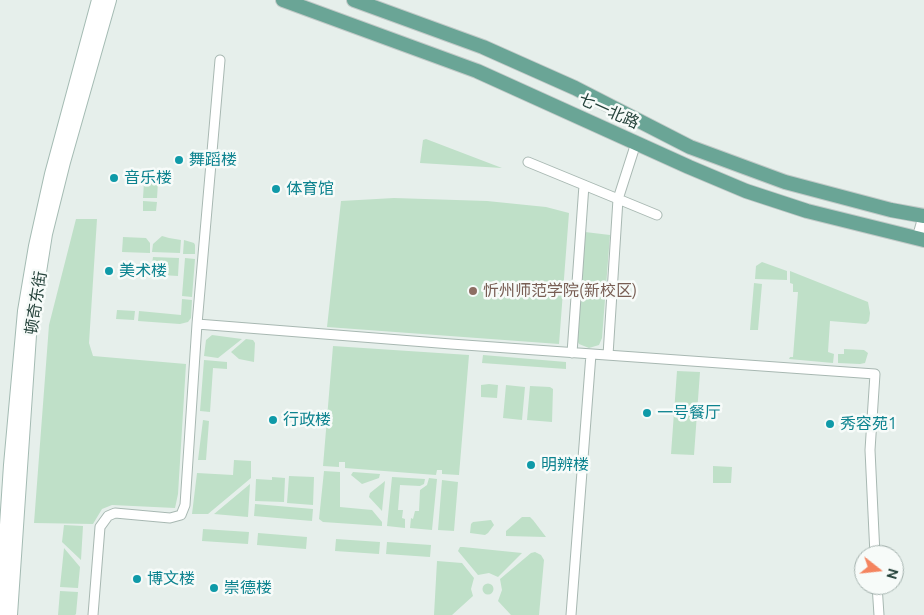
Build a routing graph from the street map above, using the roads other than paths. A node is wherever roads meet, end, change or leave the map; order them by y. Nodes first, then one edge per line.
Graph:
1 (98, 0) edge
2 (110, 0) edge
3 (283, 0) edge
4 (354, 0) edge
5 (220, 60) dead end
6 (636, 143) junction
7 (528, 162) dead end
8 (584, 185) junction
9 (618, 199) junction
10 (657, 215) dead end
11 (924, 217) edge
12 (921, 239) edge
13 (197, 324) junction
14 (572, 353) junction
15 (591, 354) junction
16 (608, 355) junction
17 (875, 545) edge
18 (878, 595) edge
19 (0, 615) edge
20 (11, 615) edge
21 (93, 615) edge
22 (571, 615) edge
23 (879, 615) edge

1 - 19 main road, 顿奇东街
2 - 20 main road, 顿奇东街
3 - 6 main road, 七一北路
4 - 11 main road, 七一北路
5 - 13 street
6 - 9 street
6 - 12 main road, 七一北路
7 - 8 street
8 - 9 street
8 - 14 street
9 - 10 street
9 - 16 street
11 - 12 street
13 - 14 street
13 - 21 street
14 - 15 street
15 - 16 street
15 - 22 street
16 - 17 street
18 - 23 street

